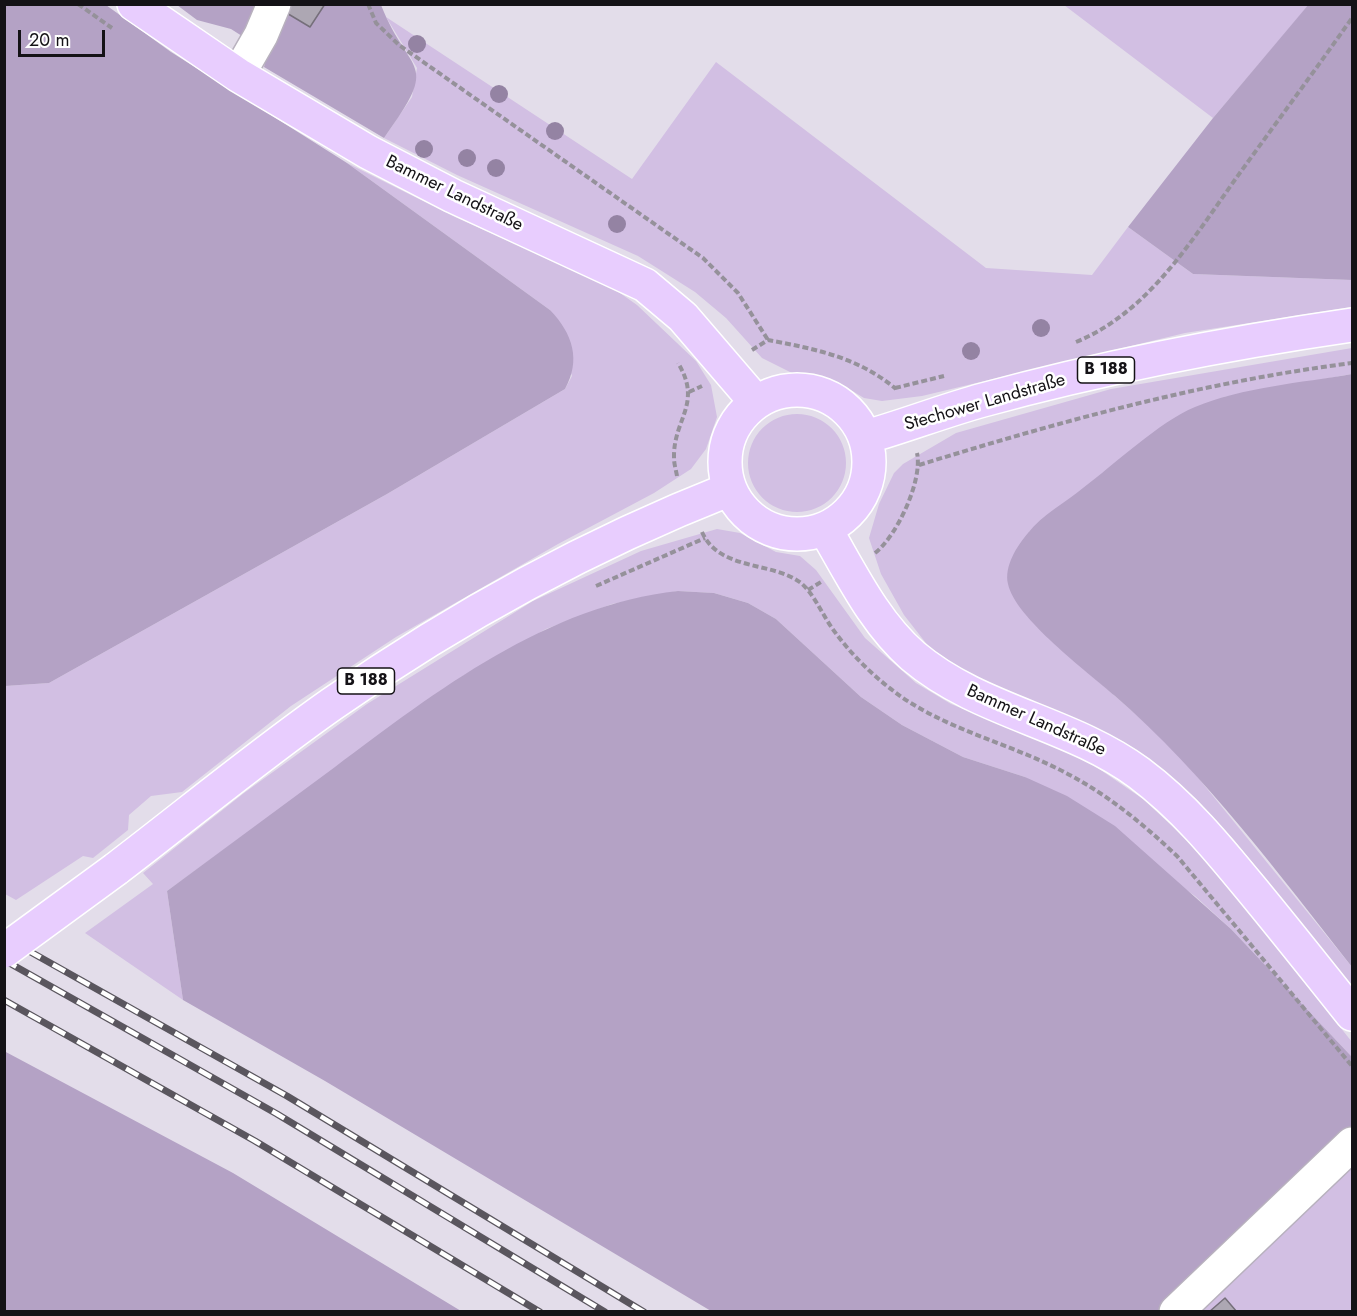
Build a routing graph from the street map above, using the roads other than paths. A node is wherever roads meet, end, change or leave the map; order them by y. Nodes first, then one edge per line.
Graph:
1 (134, 4) edge
2 (274, 4) edge
3 (238, 75) junction
4 (1353, 325) edge
5 (756, 402) junction
6 (866, 437) junction
7 (730, 489) junction
8 (825, 530) junction
9 (4, 951) edge
10 (1353, 1014) edge
11 (1353, 1144) edge
12 (1176, 1311) edge

1 - 3 main road, Bammer Landstraße
2 - 3 lane
3 - 5 main road, Bammer Landstraße
4 - 6 main road, Stechower Landstraße / B 188
5 - 6 main road
5 - 7 main road
6 - 8 main road
7 - 8 main road
7 - 9 main road, B 188, bridge
8 - 10 main road, Bammer Landstraße
11 - 12 lane

